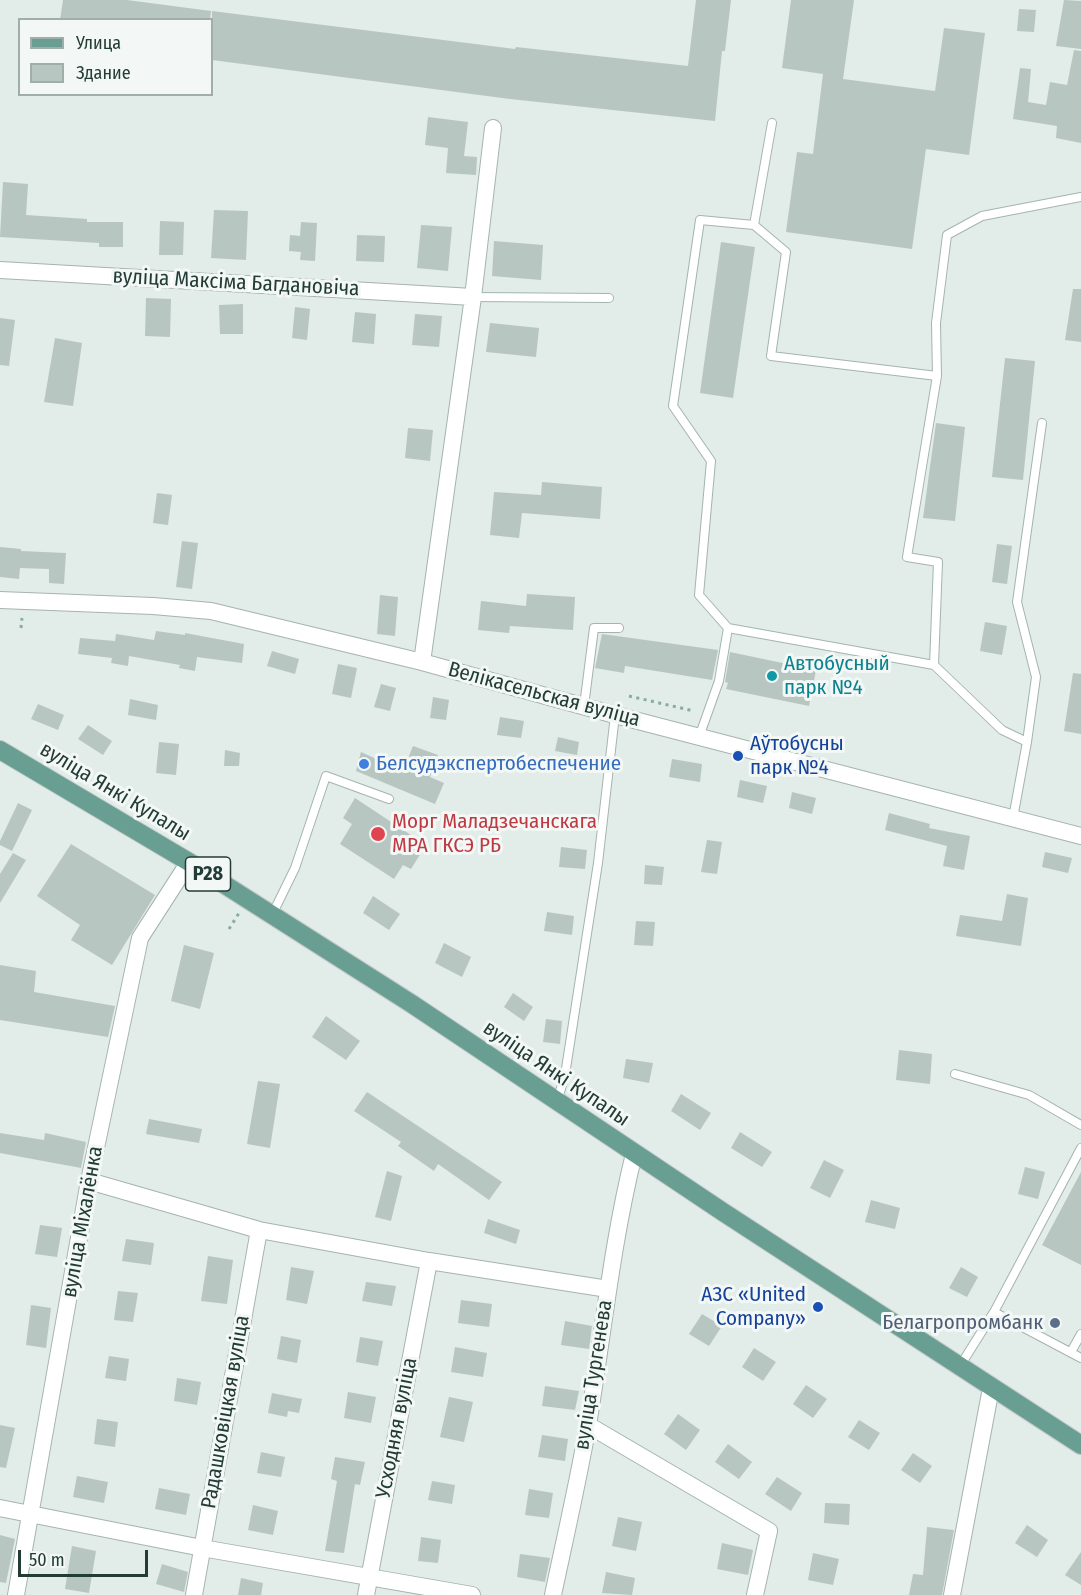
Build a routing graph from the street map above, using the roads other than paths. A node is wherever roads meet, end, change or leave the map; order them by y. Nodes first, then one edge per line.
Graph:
1 (772, 123) dead end
2 (493, 128) dead end
3 (1081, 197) edge
4 (754, 225) junction
5 (0, 270) edge
6 (473, 297) junction
7 (609, 298) dead end
8 (937, 376) junction
9 (1042, 423) dead end
10 (0, 600) edge
11 (728, 627) junction
12 (619, 628) dead end
13 (422, 662) junction
14 (934, 665) junction
15 (584, 706) junction
16 (615, 715) junction
17 (699, 737) junction
18 (1027, 742) junction
19 (0, 750) edge
20 (389, 799) dead end
21 (1013, 818) junction
22 (1081, 836) edge
23 (189, 862) junction
24 (272, 915) junction
25 (955, 1074) dead end
26 (556, 1102) junction
27 (1081, 1125) edge
28 (1081, 1148) edge
29 (634, 1154) junction
30 (89, 1181) junction
31 (260, 1230) junction
32 (429, 1261) junction
33 (608, 1289) junction
34 (994, 1312) junction
35 (1081, 1334) edge
36 (1071, 1352) junction
37 (1081, 1358) edge
38 (960, 1366) junction
39 (991, 1388) junction
40 (588, 1425) junction
41 (1081, 1444) edge
42 (0, 1508) edge
43 (31, 1513) junction
44 (202, 1548) junction
45 (369, 1576) junction
46 (15, 1595) edge
47 (194, 1595) edge
48 (366, 1595) edge
49 (472, 1595) edge
50 (553, 1595) edge
51 (754, 1595) edge
52 (952, 1595) edge

1 - 4 lane
2 - 6 street
3 - 8 lane
4 - 8 lane
4 - 11 lane
5 - 6 street, вуліца Максіма Багдановіча
6 - 7 lane
6 - 13 street
8 - 14 lane
9 - 18 lane
10 - 13 street, Велікасельская вуліца
11 - 14 lane
11 - 17 lane
12 - 15 lane
13 - 15 street, Велікасельская вуліца
14 - 18 lane
15 - 16 street, Велікасельская вуліца
16 - 17 street, Велікасельская вуліца
16 - 26 lane
17 - 21 street, Велікасельская вуліца
18 - 21 lane
19 - 23 main road, вуліца Янкі Купалы / Р28
20 - 24 lane
21 - 22 street, Велікасельская вуліца
23 - 24 main road, вуліца Янкі Купалы / Р28
23 - 30 street, вуліца Міхалёнка
24 - 26 main road, вуліца Янкі Купалы / Р28
25 - 27 lane
26 - 29 main road, вуліца Янкі Купалы / Р28
28 - 34 lane
29 - 33 street, вуліца Тургенева
29 - 38 main road, вуліца Янкі Купалы / Р28
30 - 31 street
30 - 43 street, вуліца Міхалёнка
31 - 32 street
31 - 44 street, Радашковіцкая вуліца
32 - 33 street
32 - 45 street, Усходняя вуліца
33 - 40 street, вуліца Тургенева
34 - 36 lane
34 - 38 lane
35 - 36 lane
36 - 37 lane
38 - 39 main road, вуліца Янкі Купалы / Р28
39 - 41 main road, вуліца Янкі Купалы / Р28
39 - 52 street
40 - 50 street, вуліца Тургенева
40 - 51 street
42 - 43 street
43 - 44 street
43 - 46 street, вуліца Міхалёнка
44 - 45 street
44 - 47 street, Радашковіцкая вуліца
45 - 48 street, Усходняя вуліца
45 - 49 street

